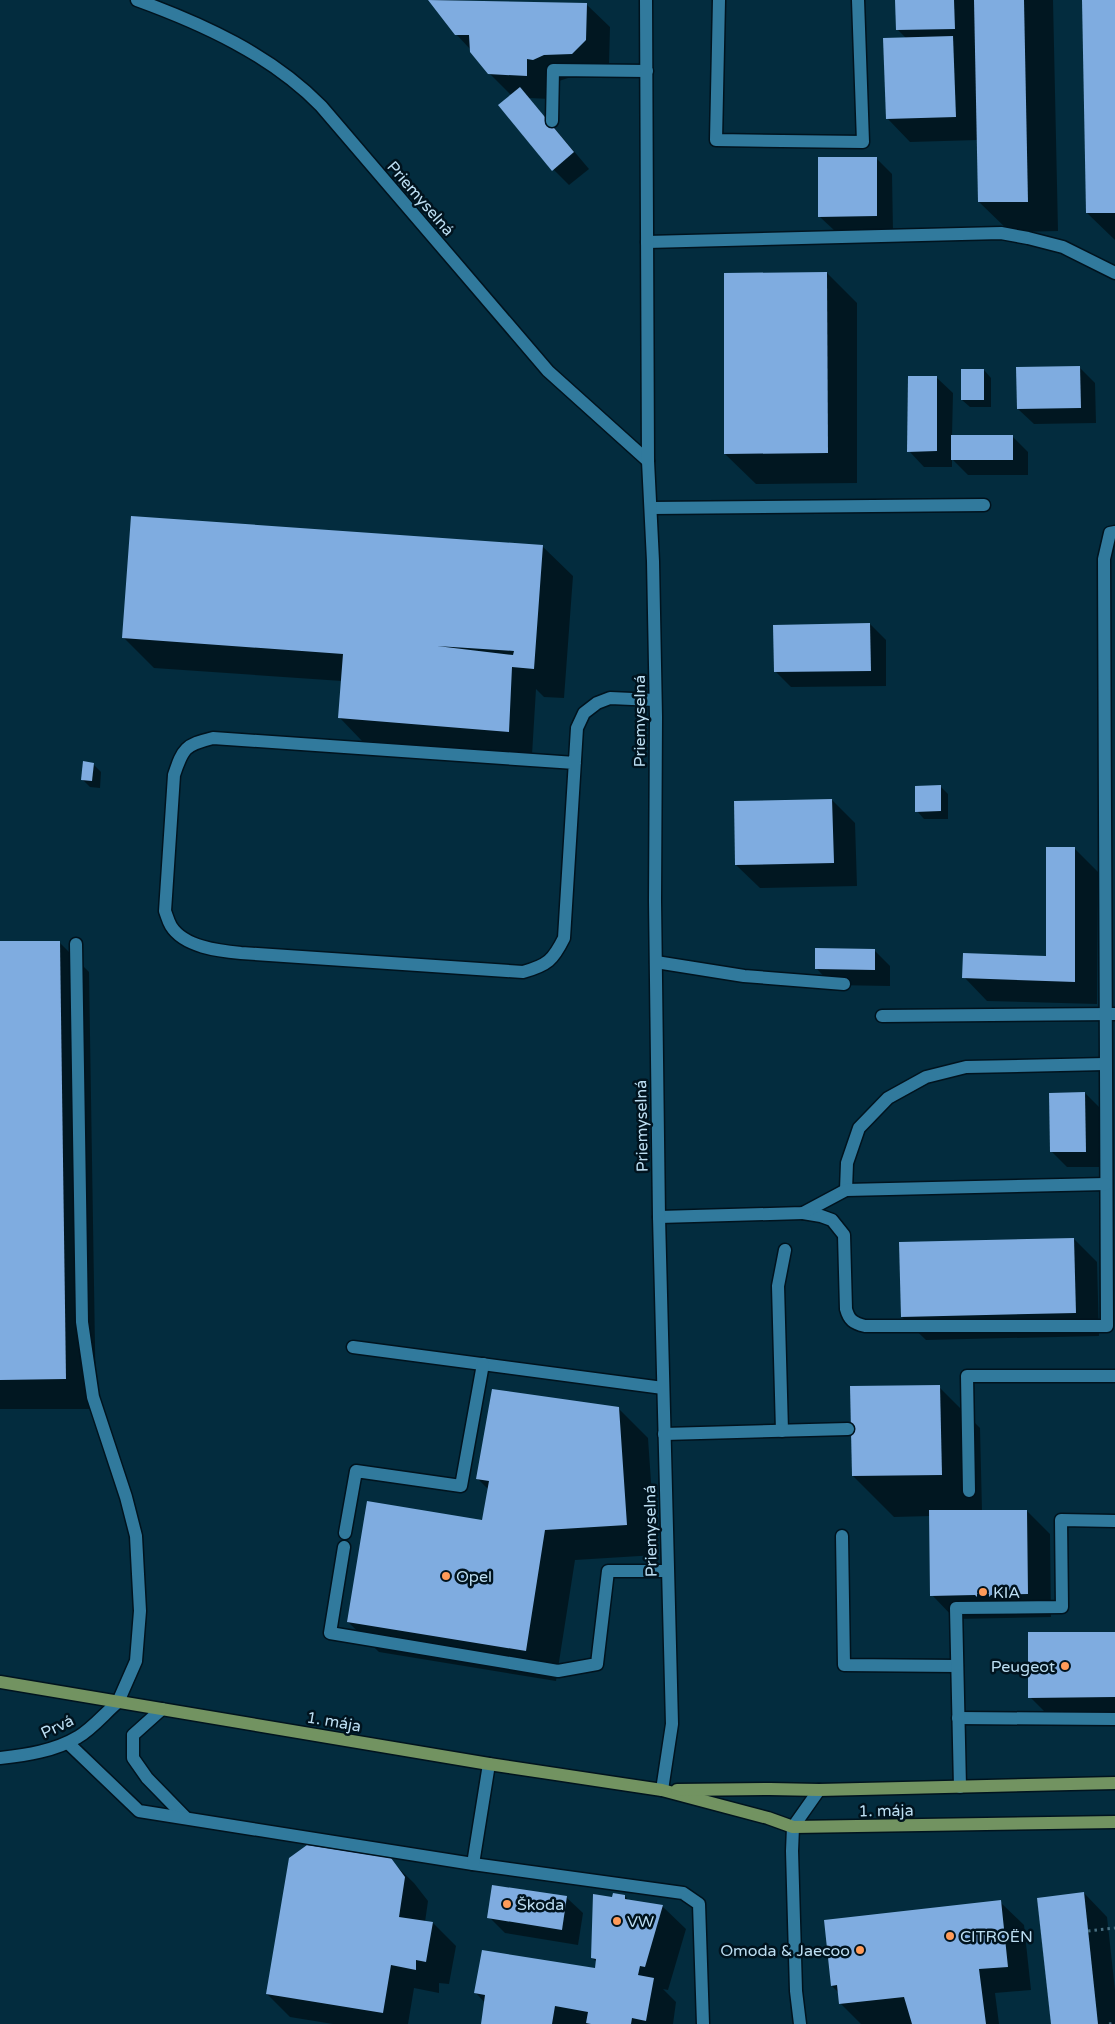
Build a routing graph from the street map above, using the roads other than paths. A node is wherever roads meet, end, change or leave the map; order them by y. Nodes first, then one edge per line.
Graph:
1 (137, 0) edge
2 (646, 0) edge
3 (719, 0) edge
4 (858, 0) edge
5 (647, 71) junction
6 (552, 121) dead end
7 (647, 242) junction
8 (1115, 273) edge
9 (648, 461) junction
10 (984, 505) dead end
11 (650, 508) junction
12 (1115, 532) edge
13 (656, 700) junction
14 (575, 763) junction
15 (76, 944) dead end
16 (656, 962) junction
17 (844, 984) dead end
18 (1110, 1014) edge
19 (882, 1016) dead end
20 (1105, 1064) junction
21 (1106, 1184) junction
22 (846, 1190) junction
23 (803, 1213) junction
24 (659, 1217) junction
25 (785, 1250) dead end
26 (353, 1348) dead end
27 (483, 1364) junction
28 (1115, 1376) edge
29 (663, 1388) junction
30 (848, 1429) dead end
31 (782, 1431) junction
32 (664, 1434) junction
33 (969, 1491) dead end
34 (1115, 1521) edge
35 (345, 1533) dead end
36 (842, 1536) dead end
37 (344, 1547) dead end
38 (667, 1571) junction
39 (957, 1666) junction
40 (0, 1682) edge
41 (118, 1702) junction
42 (162, 1709) junction
43 (958, 1718) junction
44 (1115, 1719) edge
45 (68, 1743) junction
46 (0, 1758) edge
47 (489, 1764) junction
48 (1115, 1783) edge
49 (960, 1787) junction
50 (662, 1790) junction
51 (819, 1790) junction
52 (186, 1818) junction
53 (1115, 1822) edge
54 (794, 1827) junction
55 (473, 1864) junction
56 (703, 2024) edge
57 (800, 2024) edge

1 - 9 street, Priemyselná
2 - 5 street, Priemyselná
3 - 4 street
5 - 6 street
5 - 7 street, Priemyselná
7 - 8 street
7 - 9 street, Priemyselná
9 - 11 street, Priemyselná
10 - 11 street
11 - 13 street, Priemyselná
12 - 18 street
13 - 14 street
13 - 16 street, Priemyselná
14 - 14 street
15 - 41 street
16 - 17 street
16 - 24 street, Priemyselná
18 - 19 street
18 - 20 street
20 - 21 street
20 - 22 street
21 - 22 street
21 - 23 street
22 - 23 street
23 - 24 street
24 - 29 street, Priemyselná
25 - 31 street
26 - 27 street
27 - 29 street
27 - 35 street
28 - 33 street
29 - 32 street, Priemyselná
30 - 31 street
31 - 32 street
32 - 38 street, Priemyselná
34 - 39 street
36 - 39 street
37 - 38 street
38 - 50 street, Priemyselná
39 - 43 street
40 - 41 main road, 1. mája
41 - 42 main road, 1. mája
41 - 45 street, Prvá
42 - 47 main road, 1. mája
42 - 52 street
43 - 44 street
43 - 49 street
45 - 46 street, Prvá
45 - 52 street
47 - 50 main road, 1. mája
47 - 55 street
48 - 49 main road, 1. mája
49 - 51 main road, 1. mája
50 - 51 main road, 1. mája
50 - 54 main road, 1. mája
51 - 54 street
52 - 55 street
53 - 54 main road, 1. mája
54 - 57 street
55 - 56 street

